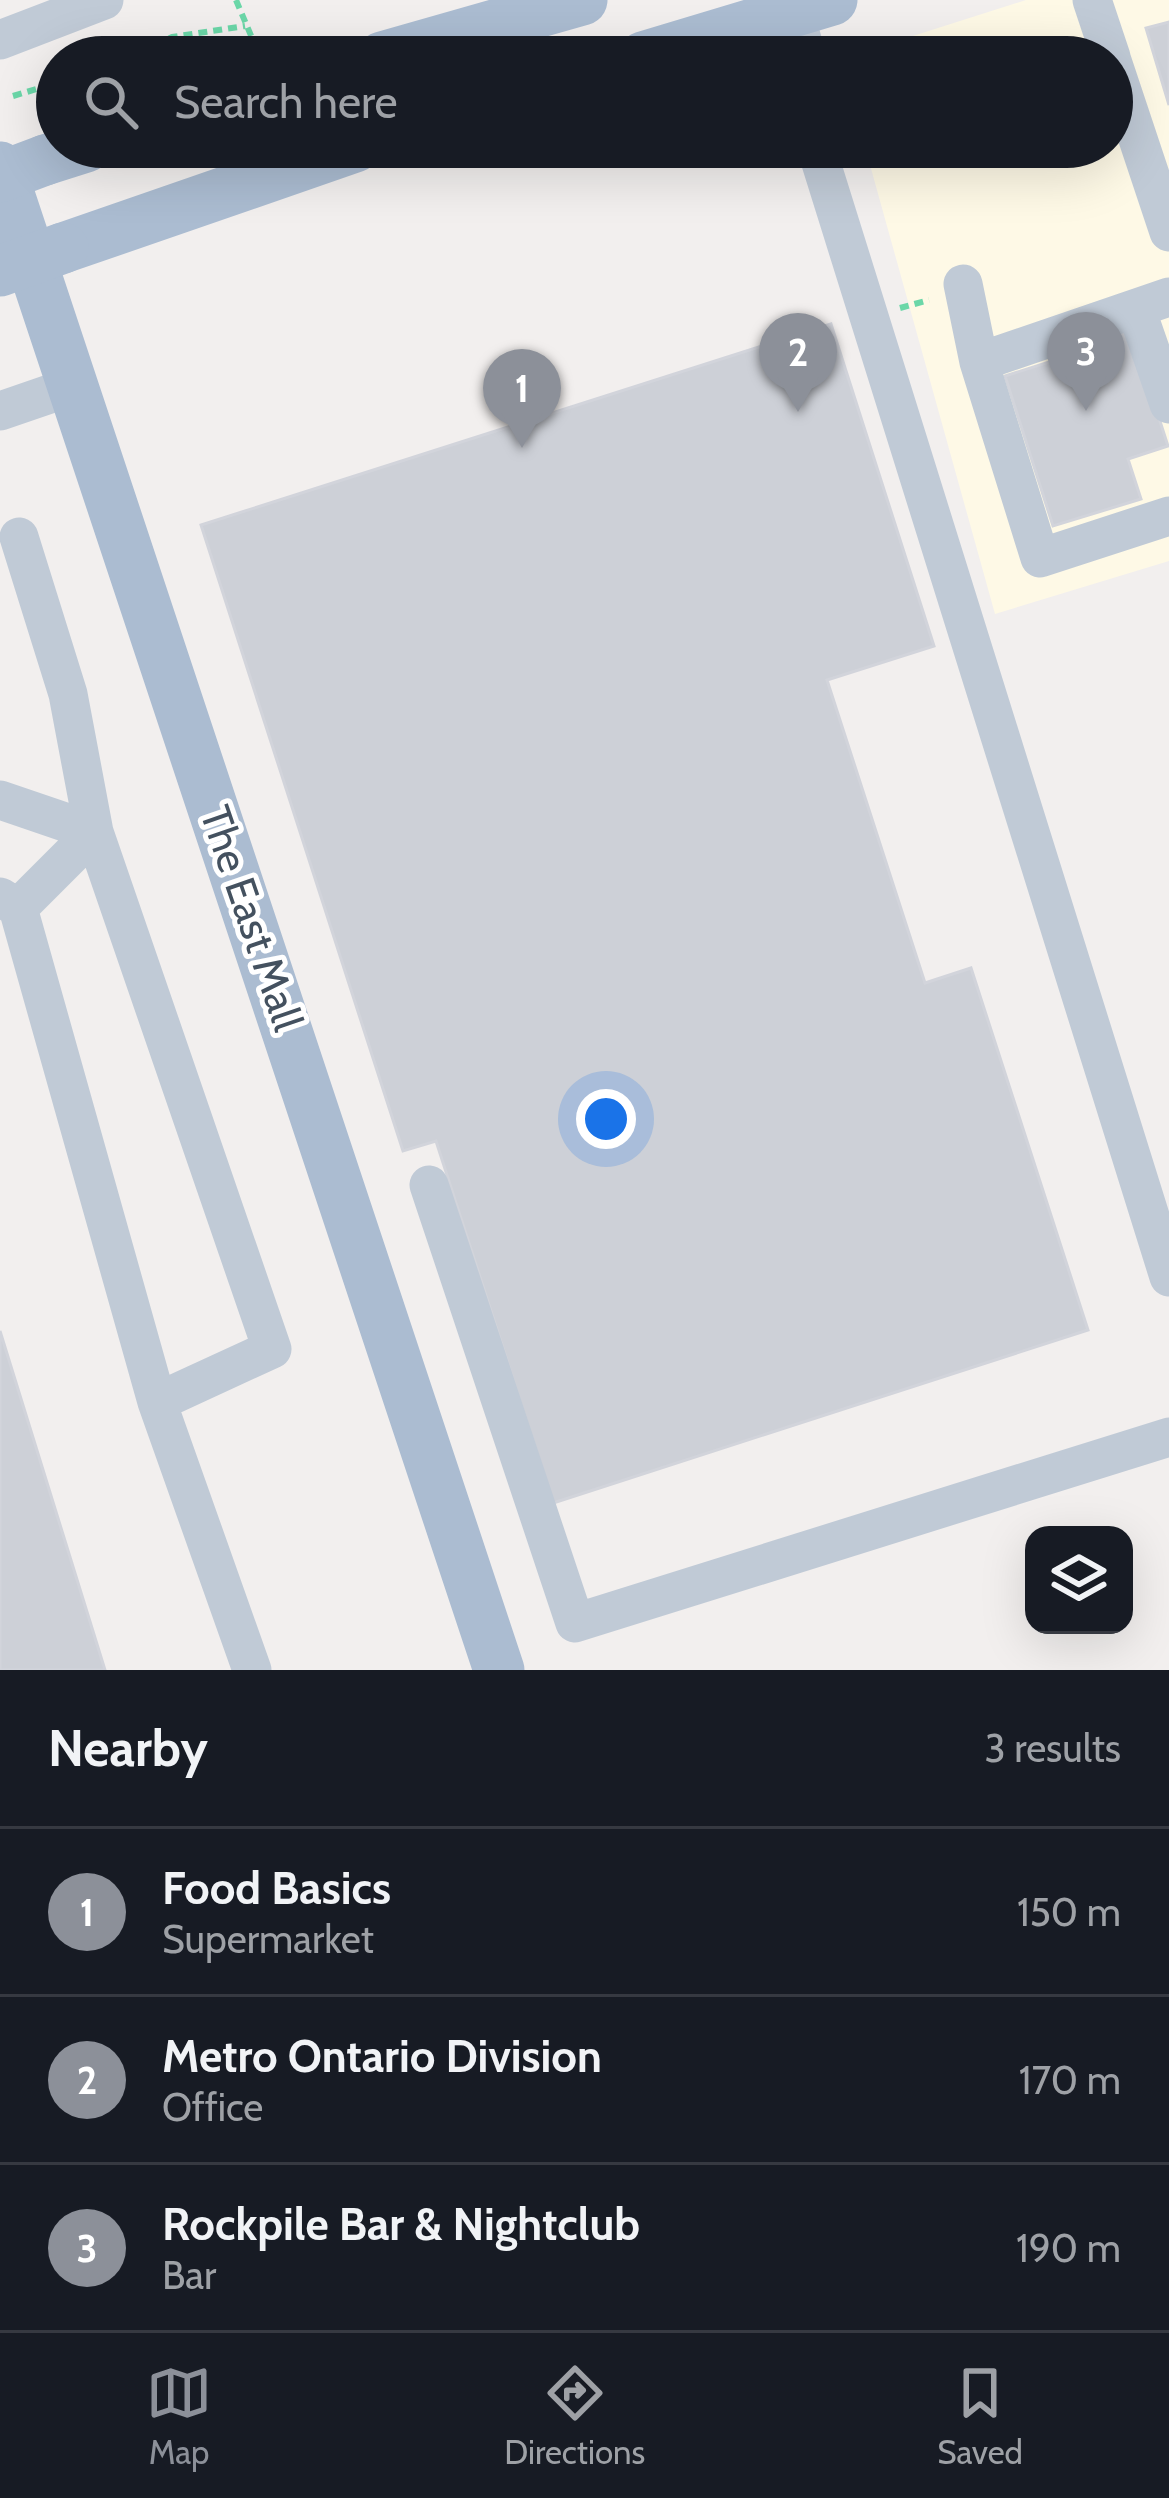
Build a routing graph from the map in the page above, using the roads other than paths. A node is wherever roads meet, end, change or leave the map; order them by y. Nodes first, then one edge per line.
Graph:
1 (104, 0) edge
2 (582, 0) edge
3 (1092, 0) edge
4 (787, 21) edge
5 (11, 36) edge
6 (456, 36) edge
7 (727, 36) edge
8 (1104, 36) edge
9 (1133, 125) edge
10 (33, 163) edge
11 (294, 168) edge
12 (823, 168) edge
13 (1169, 232) edge
14 (0, 271) edge
15 (963, 284) dead end
16 (1152, 303) edge
17 (979, 362) junction
18 (1166, 385) edge
19 (74, 386) junction
20 (0, 411) edge
21 (1169, 517) edge
22 (19, 537) dead end
23 (0, 800) edge
24 (94, 832) junction
25 (9, 903) edge
26 (429, 1185) dead end
27 (1169, 1277) edge
28 (157, 1402) junction
29 (1169, 1437) edge
30 (252, 1670) edge
31 (499, 1670) edge

1 - 5 street
2 - 6 main road
3 - 8 street
4 - 7 main road
9 - 13 street
10 - 19 main road, The East Mall
11 - 14 main road, bridge
12 - 27 street
15 - 17 street
16 - 17 street
16 - 18 street
17 - 21 street
19 - 20 street
19 - 31 main road, The East Mall
22 - 24 street
23 - 24 street
24 - 25 street
24 - 28 street
25 - 28 street
26 - 29 street
28 - 30 street

